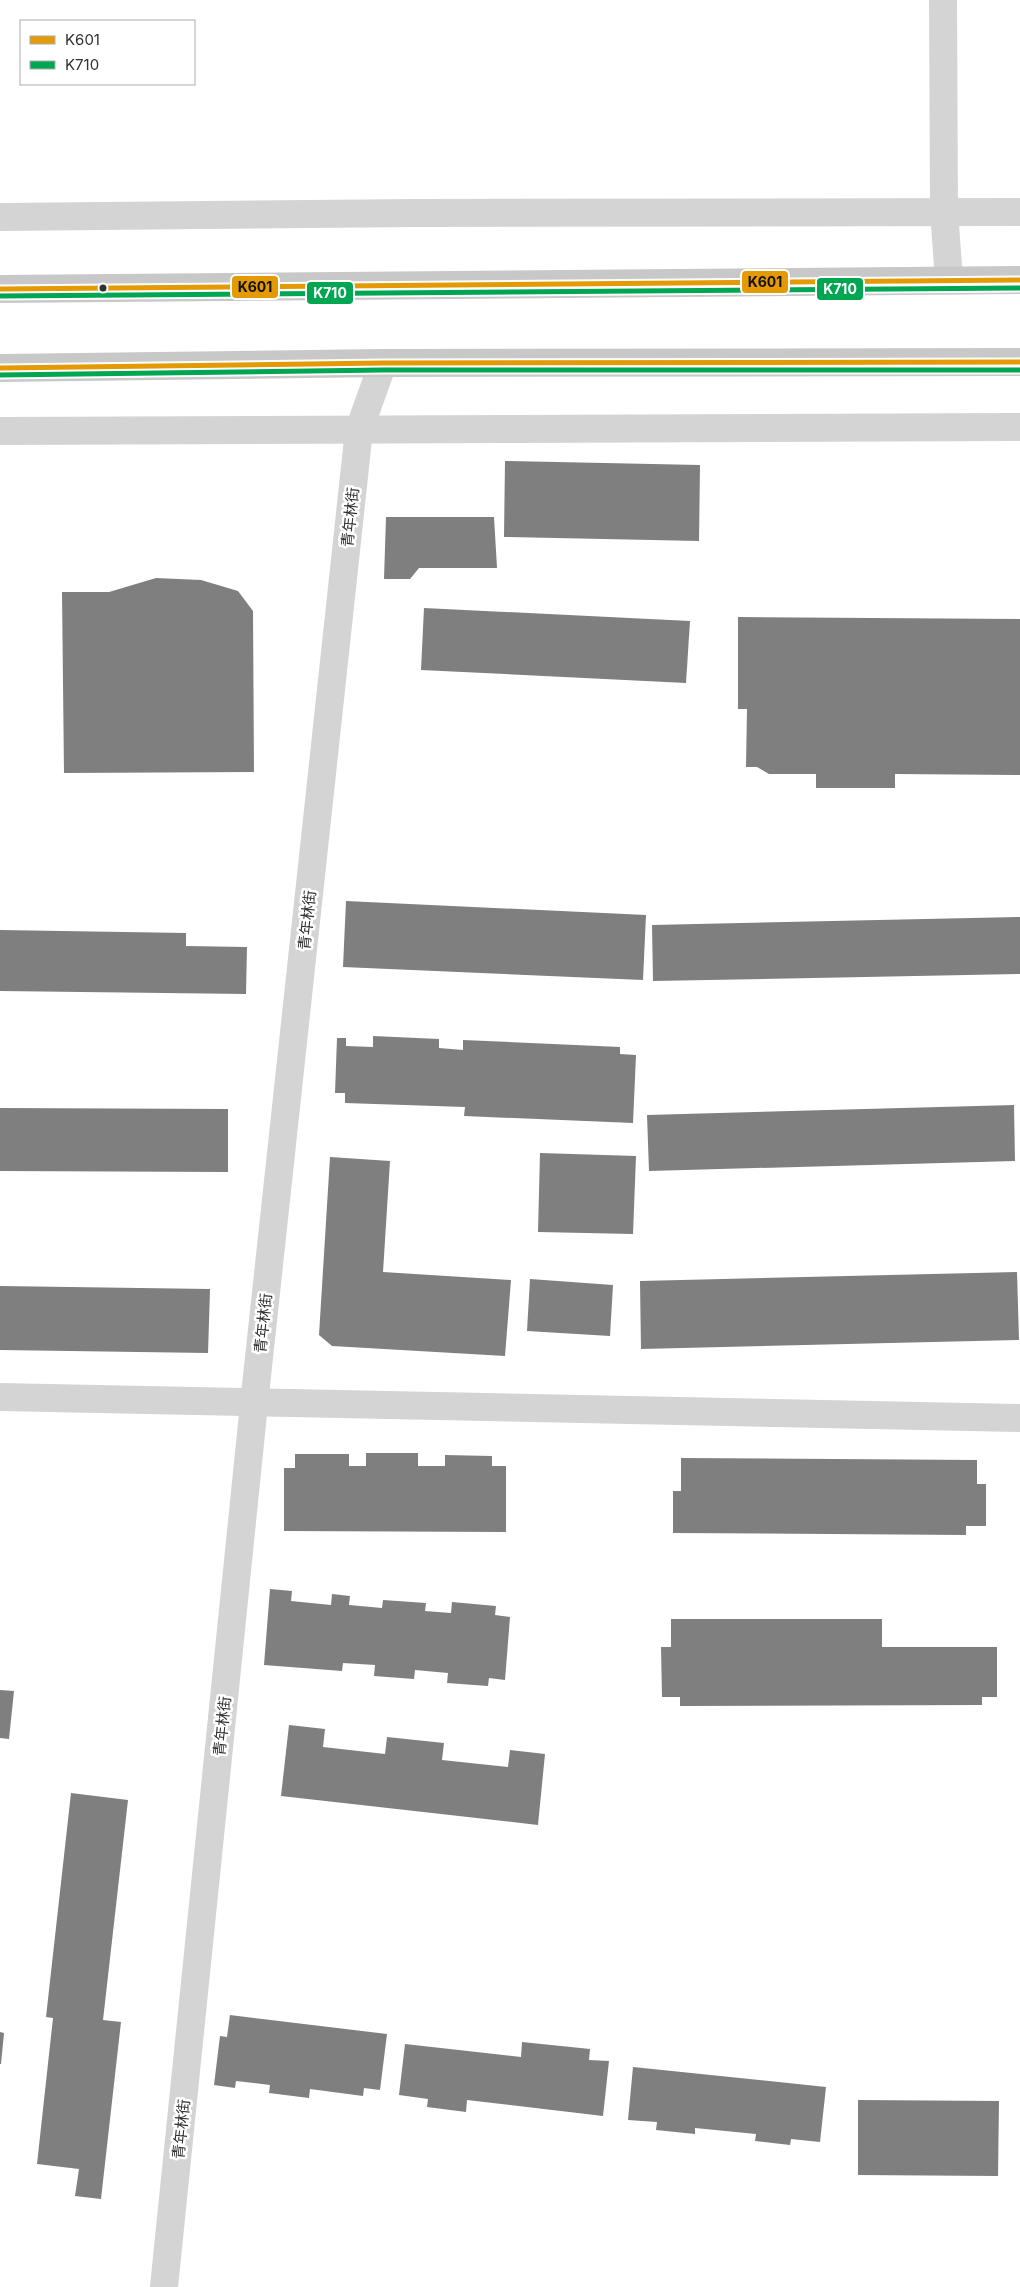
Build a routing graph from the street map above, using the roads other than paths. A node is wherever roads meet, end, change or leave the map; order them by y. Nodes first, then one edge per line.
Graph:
1 (943, 0) edge
2 (944, 211) junction
3 (1020, 212) edge
4 (0, 217) edge
5 (949, 280) junction
6 (1020, 280) edge
7 (0, 289) edge
8 (1020, 362) edge
9 (383, 363) junction
10 (0, 368) edge
11 (1020, 427) edge
12 (359, 430) junction
13 (0, 431) edge
14 (0, 1397) edge
15 (254, 1404) junction
16 (1020, 1418) edge
17 (164, 2287) edge

1 - 2 street
2 - 3 street
2 - 4 street
2 - 5 street
5 - 6 main road
5 - 7 main road
8 - 9 main road
9 - 10 main road
9 - 12 street, 青年林街
11 - 12 street
12 - 13 street
12 - 15 street, 青年林街
14 - 15 street
15 - 16 street
15 - 17 street, 青年林街

